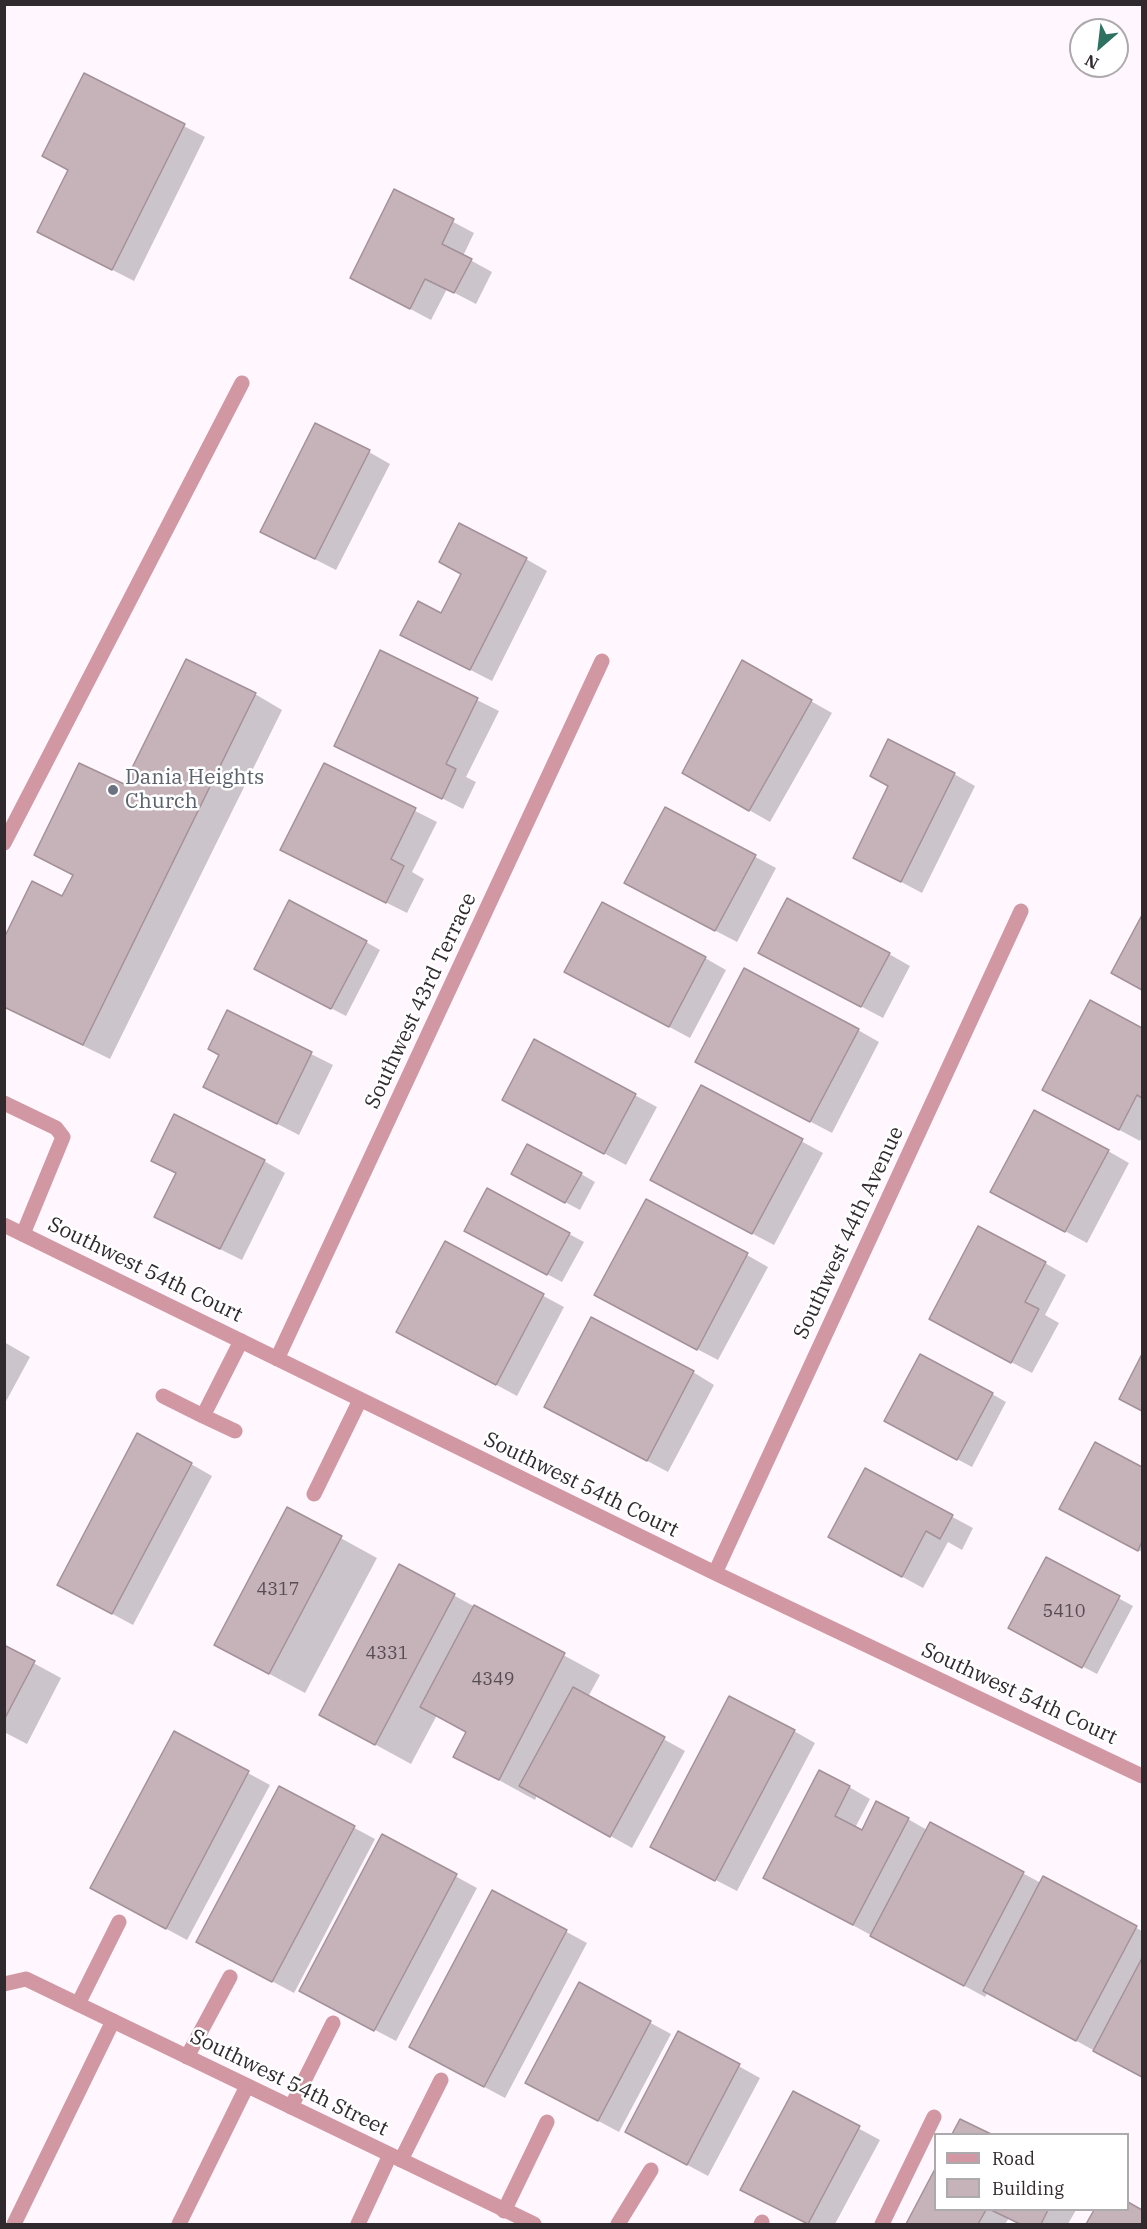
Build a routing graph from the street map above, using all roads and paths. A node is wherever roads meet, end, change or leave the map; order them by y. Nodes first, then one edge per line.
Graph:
1 (242, 383) dead end
2 (602, 661) dead end
3 (4, 843) edge
4 (1021, 910) dead end
5 (4, 1103) edge
6 (4, 1225) edge
7 (23, 1234) junction
8 (241, 1341) junction
9 (278, 1359) junction
10 (164, 1396) dead end
11 (360, 1400) junction
12 (203, 1416) junction
13 (235, 1431) dead end
14 (314, 1494) dead end
15 (715, 1573) junction
16 (1143, 1776) edge
17 (119, 1922) dead end
18 (230, 1977) dead end
19 (4, 1984) edge
20 (78, 2004) junction
21 (113, 2021) junction
22 (333, 2023) dead end
23 (187, 2057) junction
24 (441, 2080) dead end
25 (247, 2086) junction
26 (291, 2107) junction
27 (934, 2117) dead end
28 (547, 2122) dead end
29 (395, 2158) junction
30 (651, 2170) dead end
31 (504, 2211) junction
32 (528, 2223) edge
33 (14, 2224) edge
34 (179, 2224) edge
35 (358, 2224) edge
36 (618, 2224) edge
37 (882, 2224) edge

1 - 3 street
2 - 9 street, Southwest 43rd Terrace
4 - 15 street, Southwest 44th Avenue
5 - 7 street
6 - 7 street, Southwest 54th Court
7 - 8 street, Southwest 54th Court
8 - 9 street, Southwest 54th Court
8 - 12 street
9 - 11 street, Southwest 54th Court
10 - 12 street
11 - 14 street
11 - 15 street, Southwest 54th Court
12 - 13 street
15 - 16 street, Southwest 54th Court
17 - 20 street
18 - 23 street
19 - 20 street, Southwest 54th Street
20 - 21 street, Southwest 54th Street
21 - 23 street, Southwest 54th Street
21 - 33 street
22 - 26 street
23 - 25 street, Southwest 54th Street
24 - 29 street
25 - 26 street, Southwest 54th Street
25 - 34 street
26 - 29 street, Southwest 54th Street
27 - 37 street
28 - 31 street
29 - 31 street, Southwest 54th Street
29 - 35 street
30 - 36 street
31 - 32 street, Southwest 54th Street

